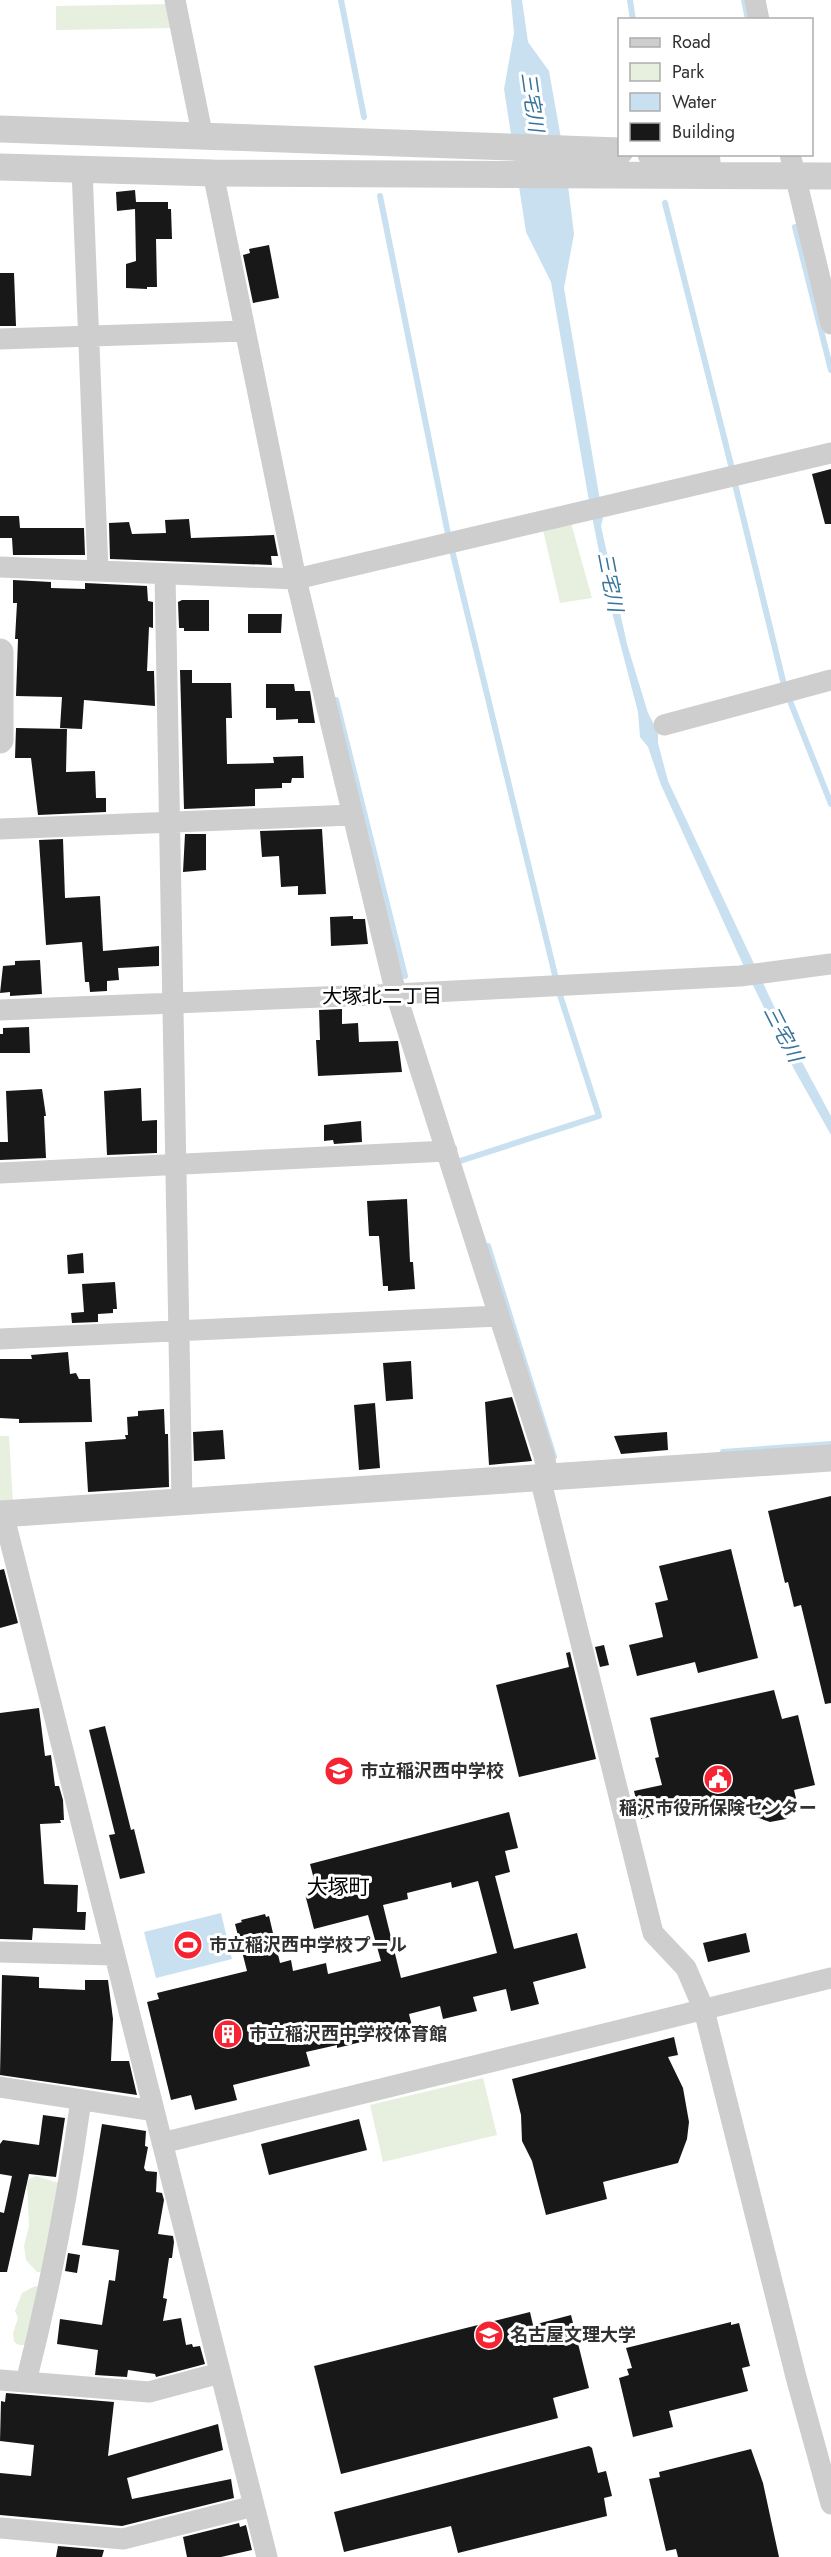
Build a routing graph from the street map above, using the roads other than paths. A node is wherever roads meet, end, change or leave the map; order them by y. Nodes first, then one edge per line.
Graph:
1 (175, 0) edge
2 (755, 0) edge
3 (759, 18) edge
4 (0, 129) edge
5 (203, 138) junction
6 (618, 151) edge
7 (677, 156) edge
8 (792, 165) edge
9 (0, 167) edge
10 (82, 169) junction
11 (213, 173) junction
12 (831, 176) edge
13 (831, 324) edge
14 (245, 331) junction
15 (89, 336) junction
16 (0, 339) edge
17 (831, 453) edge
18 (0, 567) edge
19 (98, 571) junction
20 (165, 574) junction
21 (296, 579) junction
22 (0, 652) edge
23 (831, 680) edge
24 (664, 725) dead end
25 (0, 740) edge
26 (352, 815) junction
27 (170, 822) junction
28 (0, 829) edge
29 (831, 964) edge
30 (396, 994) junction
31 (173, 1003) junction
32 (0, 1010) edge
33 (447, 1152) junction
34 (176, 1164) junction
35 (0, 1173) edge
36 (499, 1316) junction
37 (180, 1330) junction
38 (0, 1339) edge
39 (831, 1458) edge
40 (544, 1478) junction
41 (182, 1502) junction
42 (1, 1514) edge
43 (0, 1952) edge
44 (114, 1955) junction
45 (831, 1978) edge
46 (704, 2010) junction
47 (0, 2087) edge
48 (81, 2100) junction
49 (154, 2111) junction
50 (162, 2144) junction
51 (220, 2373) junction
52 (0, 2380) edge
53 (26, 2382) junction
54 (831, 2504) edge
55 (254, 2506) junction
56 (0, 2528) edge
57 (267, 2557) edge

1 - 5 street
2 - 3 street
4 - 5 street
5 - 6 street
7 - 8 street
8 - 11 street
8 - 12 street
8 - 13 street
9 - 10 street
10 - 11 street
10 - 15 street
11 - 14 street
14 - 15 street
14 - 21 street
15 - 16 street
15 - 19 street
17 - 21 street
18 - 19 street
19 - 20 street
20 - 21 street
20 - 27 street
21 - 26 street
22 - 25 street
23 - 24 street
26 - 27 street
26 - 30 street
27 - 28 street
27 - 31 street
29 - 30 street
30 - 31 street
30 - 33 street
31 - 32 street
31 - 34 street
33 - 34 street
33 - 36 street
34 - 35 street
34 - 37 street
36 - 37 street
36 - 40 street
37 - 38 street
37 - 41 street
39 - 40 street
40 - 41 street
40 - 46 street
41 - 42 street
42 - 44 street
43 - 44 street
44 - 49 street
45 - 46 street
46 - 50 street
46 - 54 street
47 - 48 street
48 - 49 street
48 - 53 street
49 - 50 street
50 - 51 street
51 - 53 street
51 - 55 street
52 - 53 street
55 - 56 street
55 - 57 street

